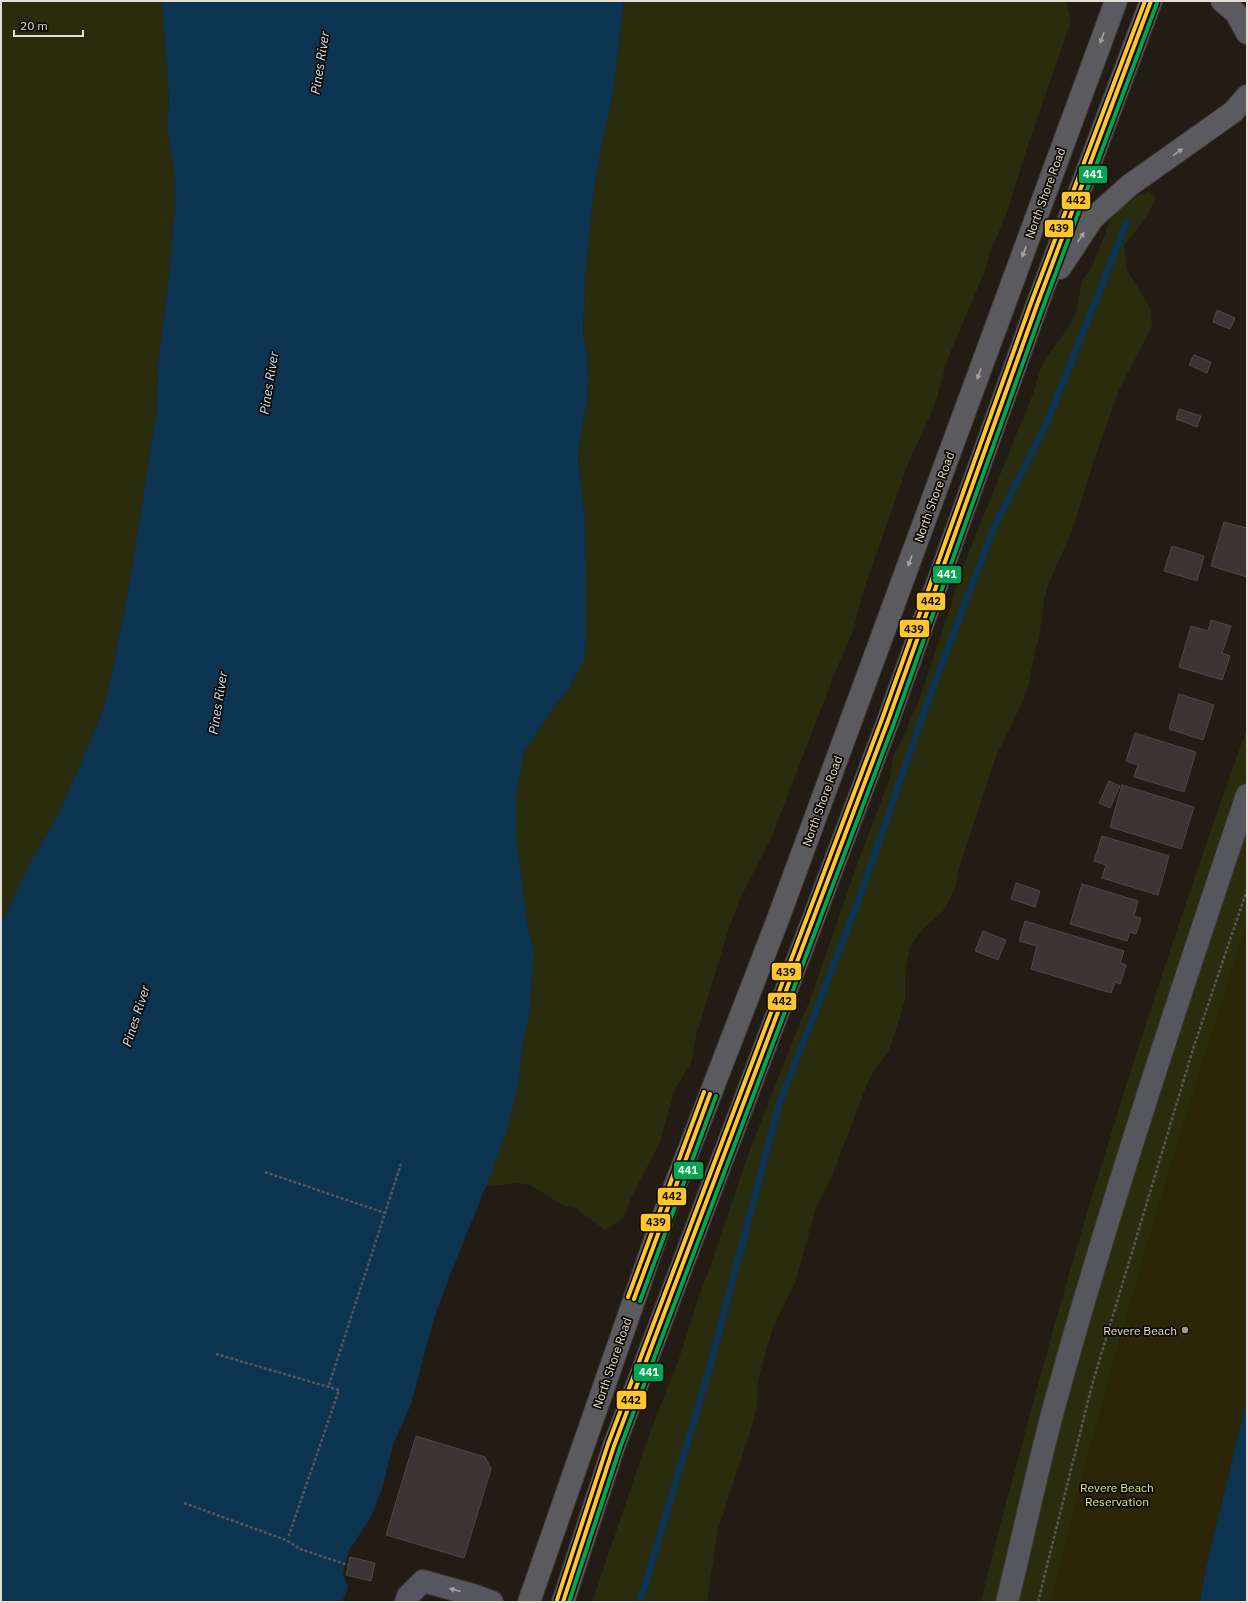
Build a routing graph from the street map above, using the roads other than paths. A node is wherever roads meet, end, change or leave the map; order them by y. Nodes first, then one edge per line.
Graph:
1 (1116, 1) edge
2 (1151, 1) edge
3 (1222, 1) edge
4 (1247, 33) edge
5 (1247, 96) edge
6 (1037, 305) junction
7 (1247, 795) edge
8 (406, 1602) edge
9 (492, 1602) edge
10 (529, 1602) edge
11 (563, 1602) edge
12 (1007, 1602) edge

1 -> 10 highway, North Shore Road
2 - 6 highway
3 - 4 highway
6 -> 5 highway
6 - 11 highway
7 - 12 main road
9 -> 8 lane

